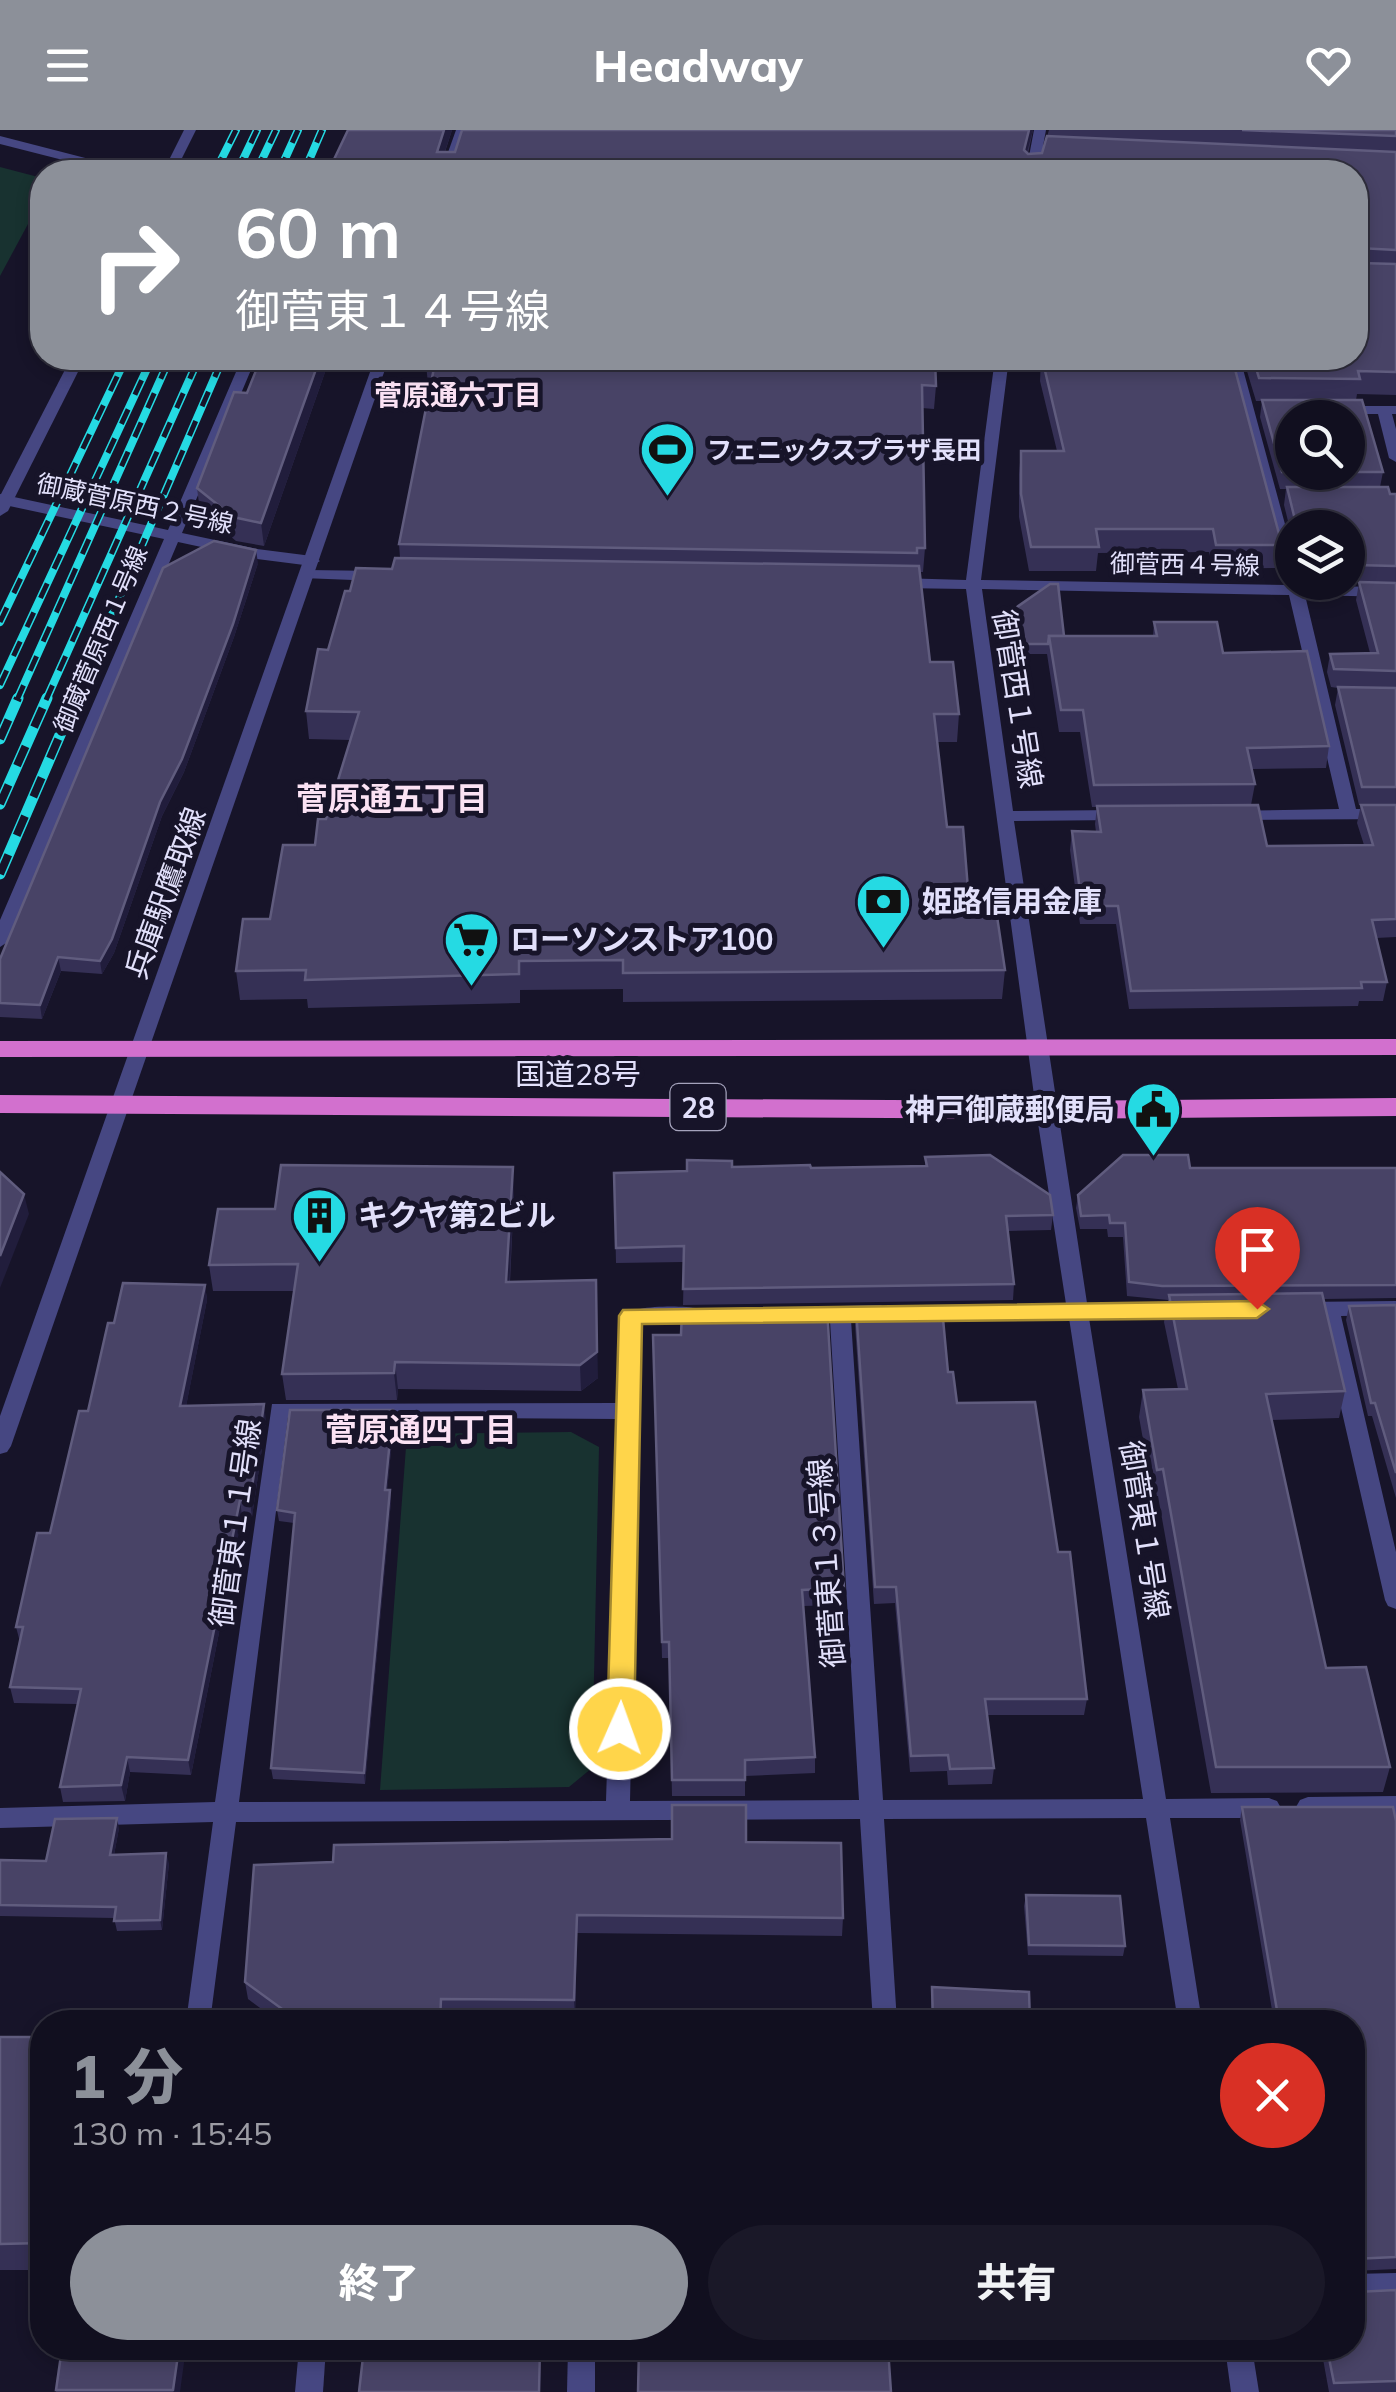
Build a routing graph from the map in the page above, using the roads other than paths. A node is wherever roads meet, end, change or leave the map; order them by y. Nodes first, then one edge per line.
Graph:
1 (190, 130) edge
2 (462, 130) edge
3 (1040, 130) edge
4 (0, 140) edge
5 (1036, 150) junction
6 (1093, 152) edge
7 (78, 160) edge
8 (175, 160) edge
9 (451, 160) edge
10 (1034, 160) edge
11 (72, 370) edge
12 (244, 370) edge
13 (378, 370) edge
14 (1000, 370) edge
15 (1235, 370) edge
16 (1246, 409) junction
17 (1266, 409) edge
18 (1390, 410) edge
19 (1396, 458) edge
20 (1270, 496) junction
21 (1288, 496) edge
22 (2, 504) edge
23 (1275, 514) edge
24 (170, 536) junction
25 (310, 568) junction
26 (396, 576) edge
27 (874, 583) edge
28 (1275, 583) edge
29 (973, 584) junction
30 (1365, 589) edge
31 (1396, 592) edge
32 (1300, 600) edge
33 (1349, 814) junction
34 (1396, 814) edge
35 (1141, 815) edge
36 (1216, 815) edge
37 (1008, 816) junction
38 (0, 941) edge
39 (1396, 1047) edge
40 (1038, 1048) junction
41 (0, 1049) edge
42 (139, 1050) junction
43 (121, 1103) junction
44 (0, 1104) edge
45 (1396, 1108) edge
46 (1046, 1110) junction
47 (1396, 1308) edge
48 (1271, 1309) edge
49 (1330, 1309) junction
50 (1076, 1310) junction
51 (1212, 1310) edge
52 (840, 1313) junction
53 (783, 1314) edge
54 (726, 1315) edge
55 (629, 1410) junction
56 (0, 1446) edge
57 (1396, 1600) edge
58 (1396, 1806) edge
59 (618, 1809) junction
60 (872, 1809) junction
61 (1158, 1810) junction
62 (226, 1812) junction
63 (0, 1818) edge
64 (200, 2010) edge
65 (884, 2010) edge
66 (1188, 2010) edge
67 (1396, 2286) edge
68 (1365, 2287) edge
69 (312, 2360) edge
70 (582, 2360) edge
71 (1240, 2360) edge
72 (309, 2392) edge
73 (581, 2392) edge
74 (1244, 2392) edge

1 - 8 street
2 - 9 street
3 - 5 street
4 - 7 street
5 - 6 street
5 - 10 street
11 - 22 street
12 - 24 street, 御蔵菅原西１号線
13 - 25 street, 兵庫駅鷹取線
14 - 29 street, 御菅西１号線
15 - 16 street
16 - 17 street
16 - 20 street
18 - 19 street
20 - 21 street
20 - 23 street
22 - 24 street, 御蔵菅原西２号線
24 - 25 street, 御蔵菅原西２号線
24 - 38 street, 御蔵菅原西１号線
25 - 26 street, 御蔵菅原西２号線
25 - 42 street, 兵庫駅鷹取線
27 - 29 street, 御菅西４号線
28 - 29 street, 御菅西４号線
29 - 37 street, 御菅西１号線
30 - 31 street, 御菅西４号線
32 - 33 street
33 - 34 street
33 - 36 street
35 - 37 street
37 - 40 street, 御菅西１号線
39 - 40 highway, 国道28号 / 28
40 - 42 highway, 国道28号 / 28
40 - 46 street, 御菅東１号線
41 - 42 highway, 国道28号 / 28
42 - 43 street, 兵庫駅鷹取線
43 - 44 highway, 国道28号 / 28
43 - 46 highway, 国道28号 / 28
43 - 56 street, 兵庫駅鷹取線
45 - 46 highway, 国道28号 / 28
46 - 50 street, 御菅東１号線
47 - 49 street
48 - 49 street
49 - 57 street
50 - 51 street
50 - 52 street
50 - 61 street, 御菅東１号線
52 - 53 street
52 - 60 street, 御菅東１３号線
54 - 55 street
55 - 59 street
55 - 62 street, 御菅東１１号線
58 - 61 street
59 - 60 street
59 - 62 street
60 - 61 street
60 - 65 street, 御菅東１３号線
61 - 66 street, 御菅東１号線
62 - 63 street
62 - 64 street
67 - 68 street
69 - 72 street
70 - 73 street
71 - 74 street

